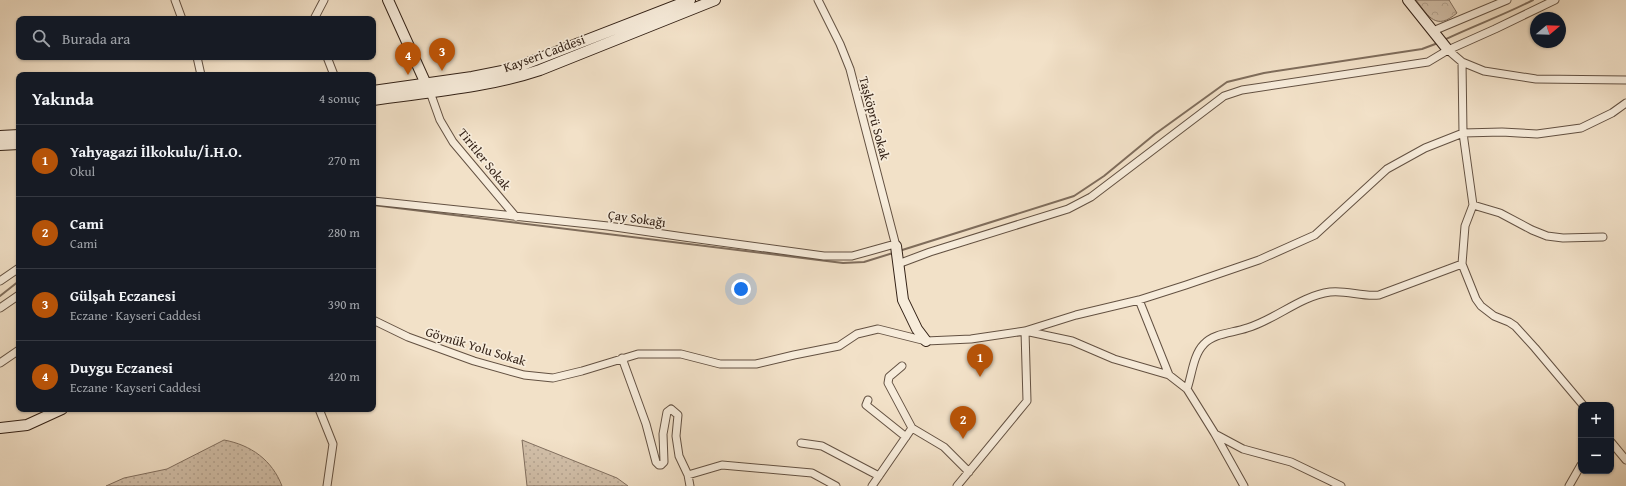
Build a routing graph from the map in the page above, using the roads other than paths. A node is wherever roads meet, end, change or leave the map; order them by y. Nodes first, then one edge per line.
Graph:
1 (175, 0) edge
2 (324, 0) edge
3 (388, 0) edge
4 (690, 0) edge
5 (715, 0) edge
6 (818, 0) edge
7 (1408, 0) edge
8 (1507, 0) edge
9 (1555, 0) edge
10 (181, 16) edge
11 (316, 16) edge
12 (1433, 31) junction
13 (1448, 50) junction
14 (198, 60) edge
15 (329, 60) edge
16 (1462, 62) junction
17 (200, 72) edge
18 (333, 72) edge
19 (1626, 80) edge
20 (428, 88) junction
21 (376, 91) edge
22 (376, 99) edge
23 (1626, 103) edge
24 (1463, 133) junction
25 (16, 135) edge
26 (0, 136) edge
27 (16, 144) edge
28 (0, 146) edge
29 (376, 201) edge
30 (1474, 205) junction
31 (516, 217) junction
32 (1602, 237) dead end
33 (895, 245) junction
34 (898, 264) junction
35 (1462, 264) junction
36 (16, 270) edge
37 (0, 281) edge
38 (16, 297) edge
39 (1139, 300) junction
40 (0, 308) edge
41 (376, 321) edge
42 (1025, 330) junction
43 (926, 341) junction
44 (16, 352) edge
45 (622, 358) junction
46 (0, 363) edge
47 (902, 366) dead end
48 (1169, 375) junction
49 (1187, 389) junction
50 (868, 400) dead end
51 (1580, 402) edge
52 (55, 412) edge
53 (320, 412) edge
54 (0, 428) edge
55 (912, 428) junction
56 (1215, 434) junction
57 (906, 436) junction
58 (801, 443) dead end
59 (1614, 446) edge
60 (1626, 460) edge
61 (1578, 470) edge
62 (969, 472) junction
63 (688, 475) junction
64 (879, 476) junction
65 (327, 486) edge
66 (690, 486) edge
67 (836, 486) edge
68 (872, 486) edge
69 (957, 486) edge
70 (1244, 486) edge
71 (1341, 486) edge
72 (1569, 486) edge

1 - 10 street
2 - 11 street
3 - 20 main road
4 - 20 main road, Kayseri Caddesi
5 - 20 main road, Kayseri Caddesi
6 - 33 street, Taşköprü Sokak
7 - 12 main road
8 - 12 street
9 - 13 street
12 - 13 main road
13 - 16 street
13 - 34 street
14 - 17 street
15 - 18 street
16 - 19 street
16 - 24 street
20 - 21 main road, Kayseri Caddesi
20 - 22 main road, Kayseri Caddesi
20 - 31 street, Tiritler Sokak
23 - 24 street
24 - 30 street
24 - 39 street, Göynük Yolu Sokak
25 - 26 main road
27 - 28 main road
29 - 31 street, Çay Sokağı
30 - 32 street
30 - 35 street
31 - 33 street, Çay Sokağı
33 - 34 main road
34 - 43 main road
35 - 49 street
35 - 51 street
36 - 37 street
38 - 40 street
39 - 42 street, Göynük Yolu Sokak
39 - 48 street
41 - 45 street, Göynük Yolu Sokak
42 - 43 street, Göynük Yolu Sokak
42 - 48 street
42 - 62 street
43 - 45 street, Göynük Yolu Sokak
44 - 46 street
45 - 63 street
47 - 55 street
48 - 49 street
49 - 56 street
50 - 57 street
52 - 54 main road
53 - 65 street
55 - 57 street
55 - 62 street
56 - 70 street
56 - 71 street
57 - 64 street
58 - 64 street
59 - 60 street
61 - 72 street
62 - 69 street
63 - 66 street
63 - 67 street
64 - 68 street

